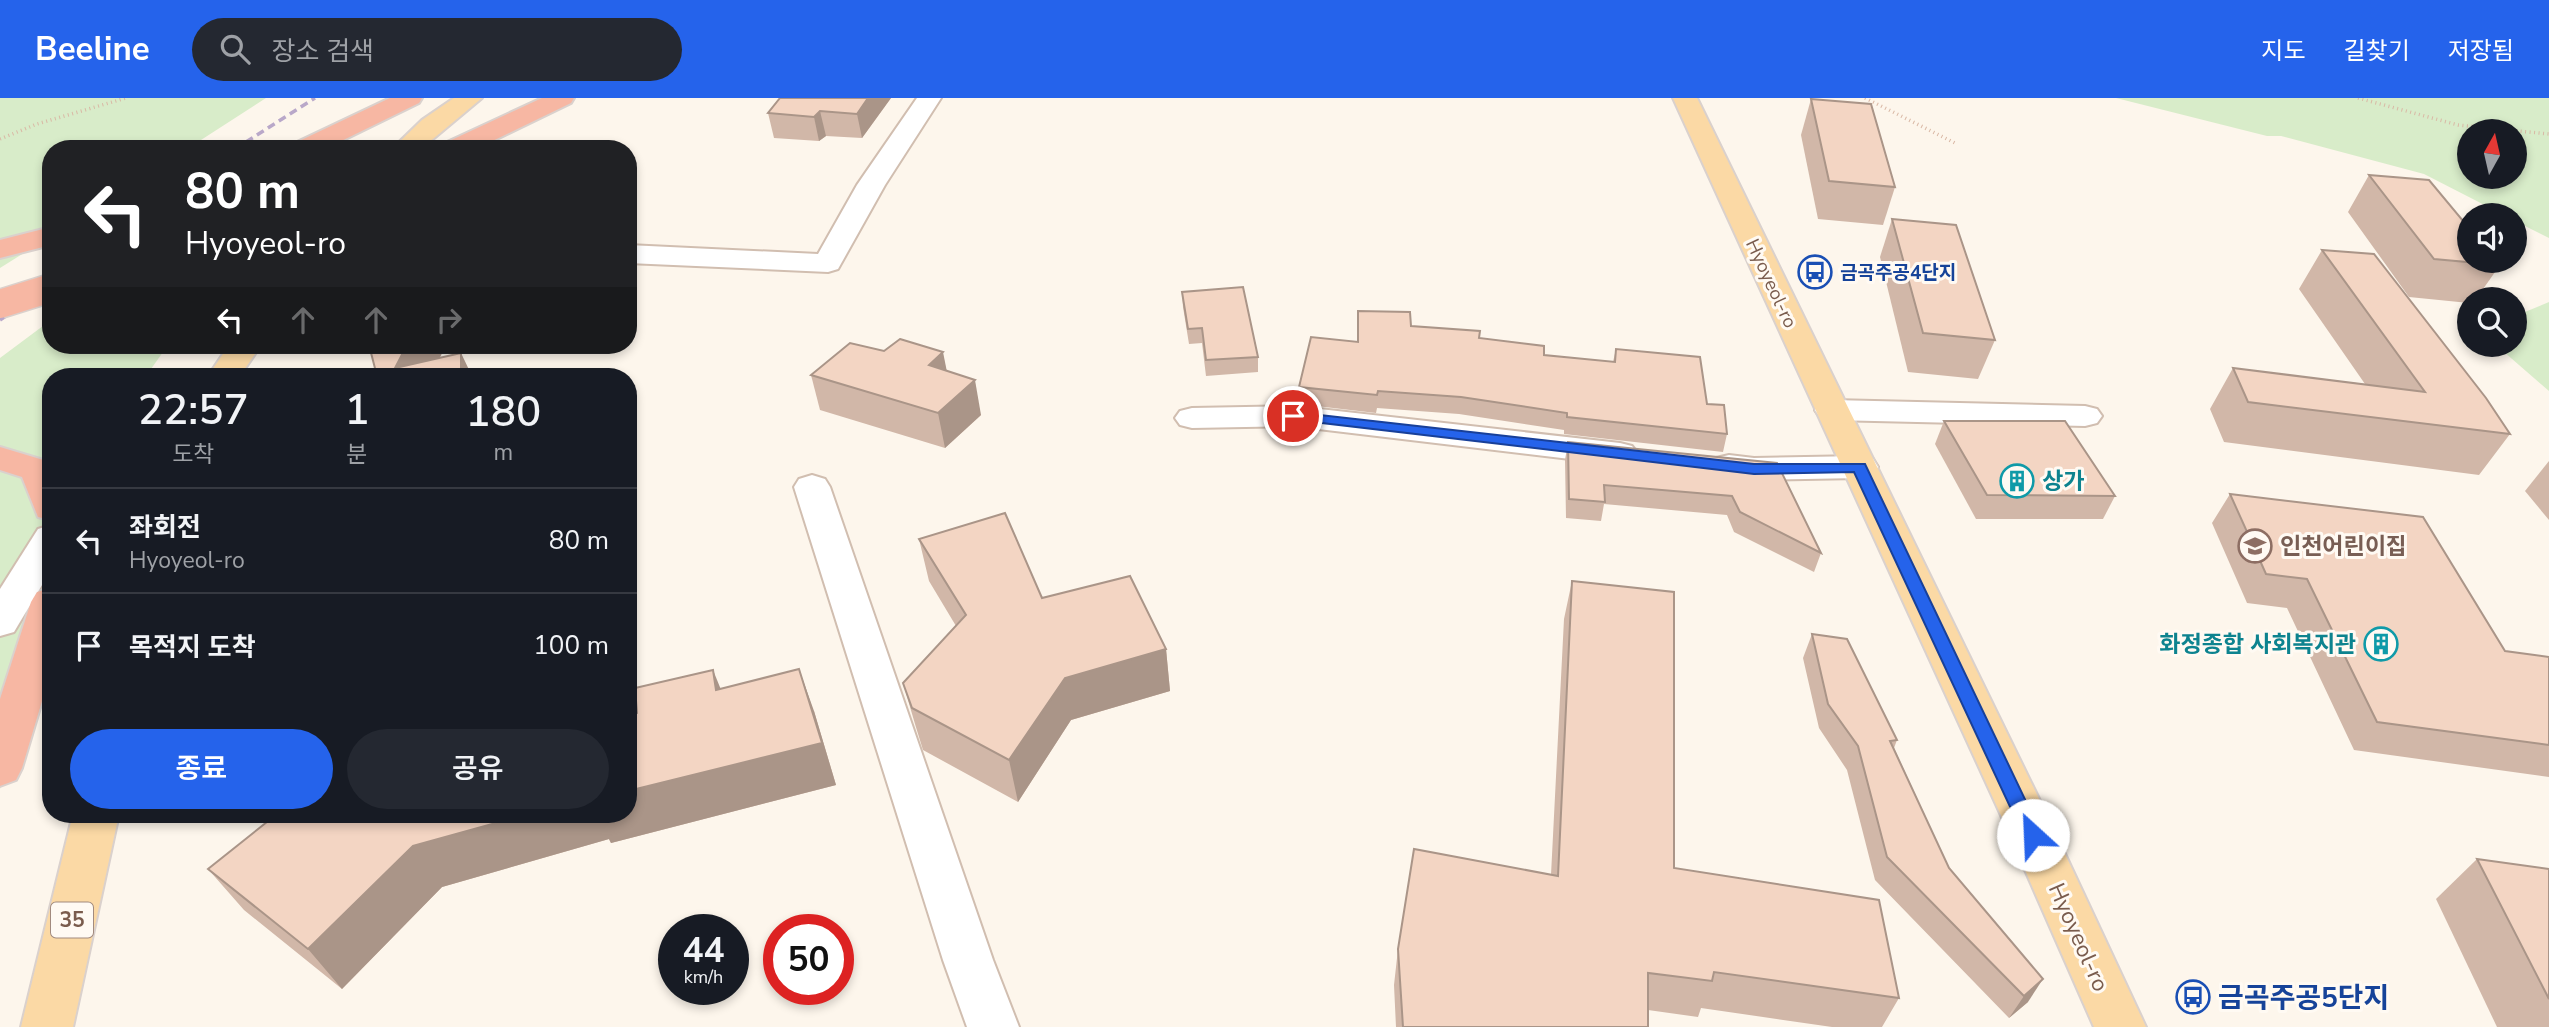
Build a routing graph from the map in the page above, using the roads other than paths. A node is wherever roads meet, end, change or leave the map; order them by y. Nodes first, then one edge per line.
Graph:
1 (410, 98) edge
2 (562, 98) edge
3 (929, 98) edge
4 (1685, 98) edge
5 (469, 99) edge
6 (323, 140) edge
7 (415, 140) edge
8 (473, 140) edge
9 (42, 238) edge
10 (0, 249) edge
11 (637, 254) edge
12 (42, 291) edge
13 (0, 304) edge
14 (1832, 410) junction
15 (2085, 416) dead end
16 (1192, 418) dead end
17 (1646, 457) edge
18 (0, 458) edge
19 (1700, 463) edge
20 (1860, 467) junction
21 (42, 484) edge
22 (812, 487) dead end
23 (42, 553) edge
24 (0, 622) edge
25 (42, 631) edge
26 (0, 768) edge
27 (94, 823) edge
28 (47, 1027) edge
29 (993, 1027) edge
30 (2120, 1027) edge

1 - 6 highway
2 - 8 highway
3 - 11 street
4 - 14 main road, Hyoyeol-ro
5 - 7 main road
9 - 10 highway
12 - 13 highway, bridge
14 - 15 street
14 - 20 main road, Hyoyeol-ro
16 - 17 street
18 - 21 highway
19 - 20 street
20 - 30 main road, Hyoyeol-ro
22 - 29 street
23 - 24 street
25 - 26 highway
27 - 28 main road, 35

